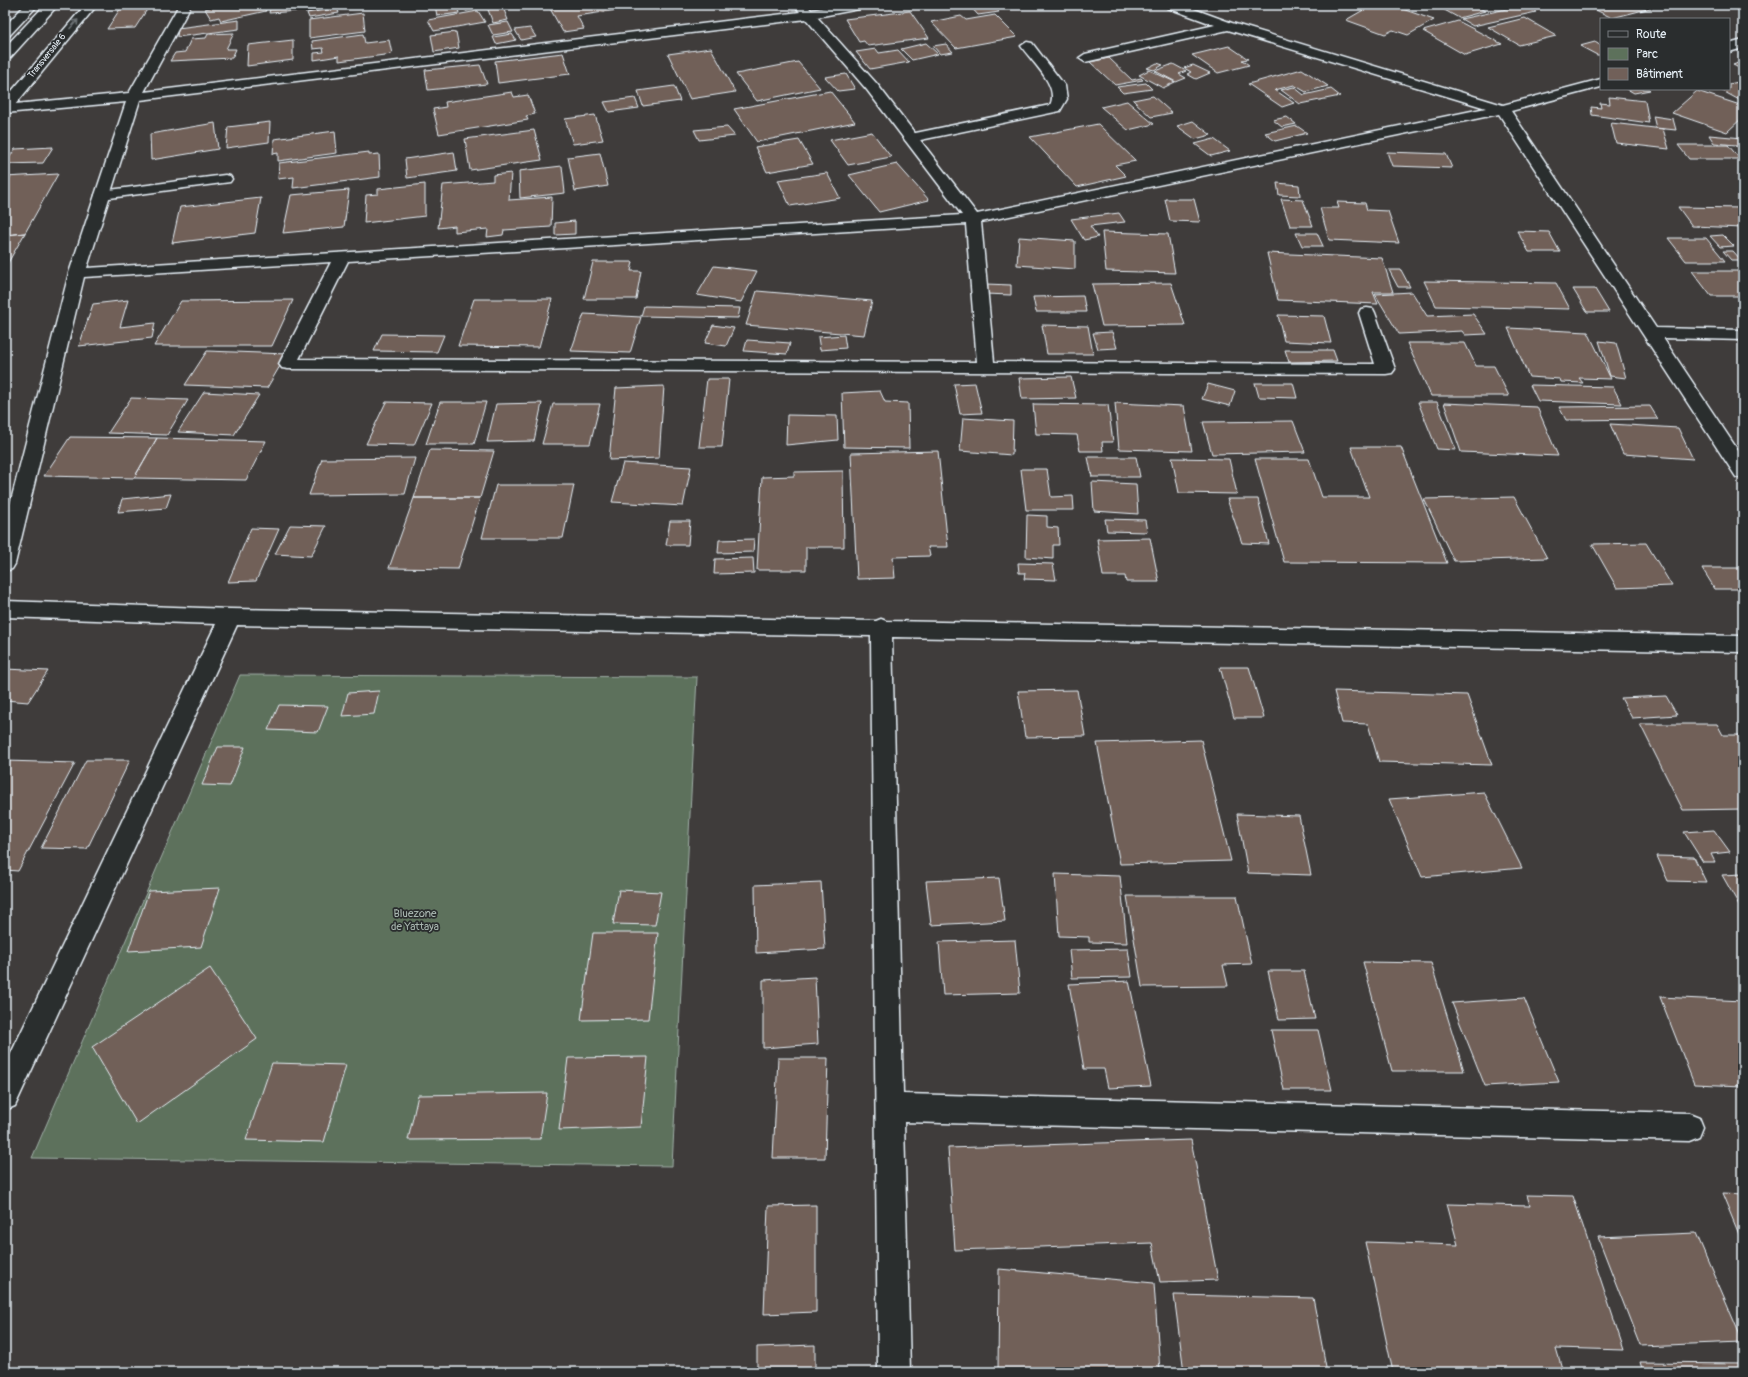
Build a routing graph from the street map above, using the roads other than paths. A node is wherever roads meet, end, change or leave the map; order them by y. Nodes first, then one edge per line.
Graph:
1 (32, 5) edge
2 (52, 5) edge
3 (91, 5) edge
4 (186, 5) edge
5 (859, 5) edge
6 (1172, 5) edge
7 (804, 10) edge
8 (1228, 26) junction
9 (5, 33) edge
10 (19, 38) junction
11 (5, 40) edge
12 (1743, 44) edge
13 (1027, 46) dead end
14 (1730, 48) edge
15 (5, 55) edge
16 (1084, 58) dead end
17 (1600, 83) edge
18 (134, 97) junction
19 (5, 109) edge
20 (1503, 109) junction
21 (911, 138) junction
22 (225, 179) dead end
23 (102, 195) junction
24 (973, 219) junction
25 (342, 257) junction
26 (77, 273) junction
27 (1367, 313) dead end
28 (1651, 334) junction
29 (1743, 335) edge
30 (986, 366) junction
31 (1743, 472) edge
32 (5, 564) edge
33 (5, 609) edge
34 (230, 617) junction
35 (881, 628) junction
36 (1743, 644) edge
37 (5, 1096) edge
38 (889, 1108) junction
39 (1689, 1128) dead end
40 (894, 1372) edge

1 - 9 street
2 - 10 street
19 -> 3 street, Transversale 6
4 - 18 street
5 - 7 street
6 - 8 street
7 - 18 street
7 - 21 street
8 - 16 street
8 - 20 street
10 - 11 street
10 - 15 street
12 - 14 street
13 - 21 street
17 - 20 street
18 - 19 street
18 - 23 street
20 - 24 street
20 - 28 street
21 - 24 street
22 - 23 street
23 - 26 street
24 - 25 street
24 - 30 street
25 - 26 street
25 - 30 street
26 - 32 street
27 - 30 street
28 - 29 street
28 - 31 street
33 - 34 street
34 - 35 street
34 - 37 street
35 - 36 street
35 - 38 street
38 - 39 street
38 - 40 street

